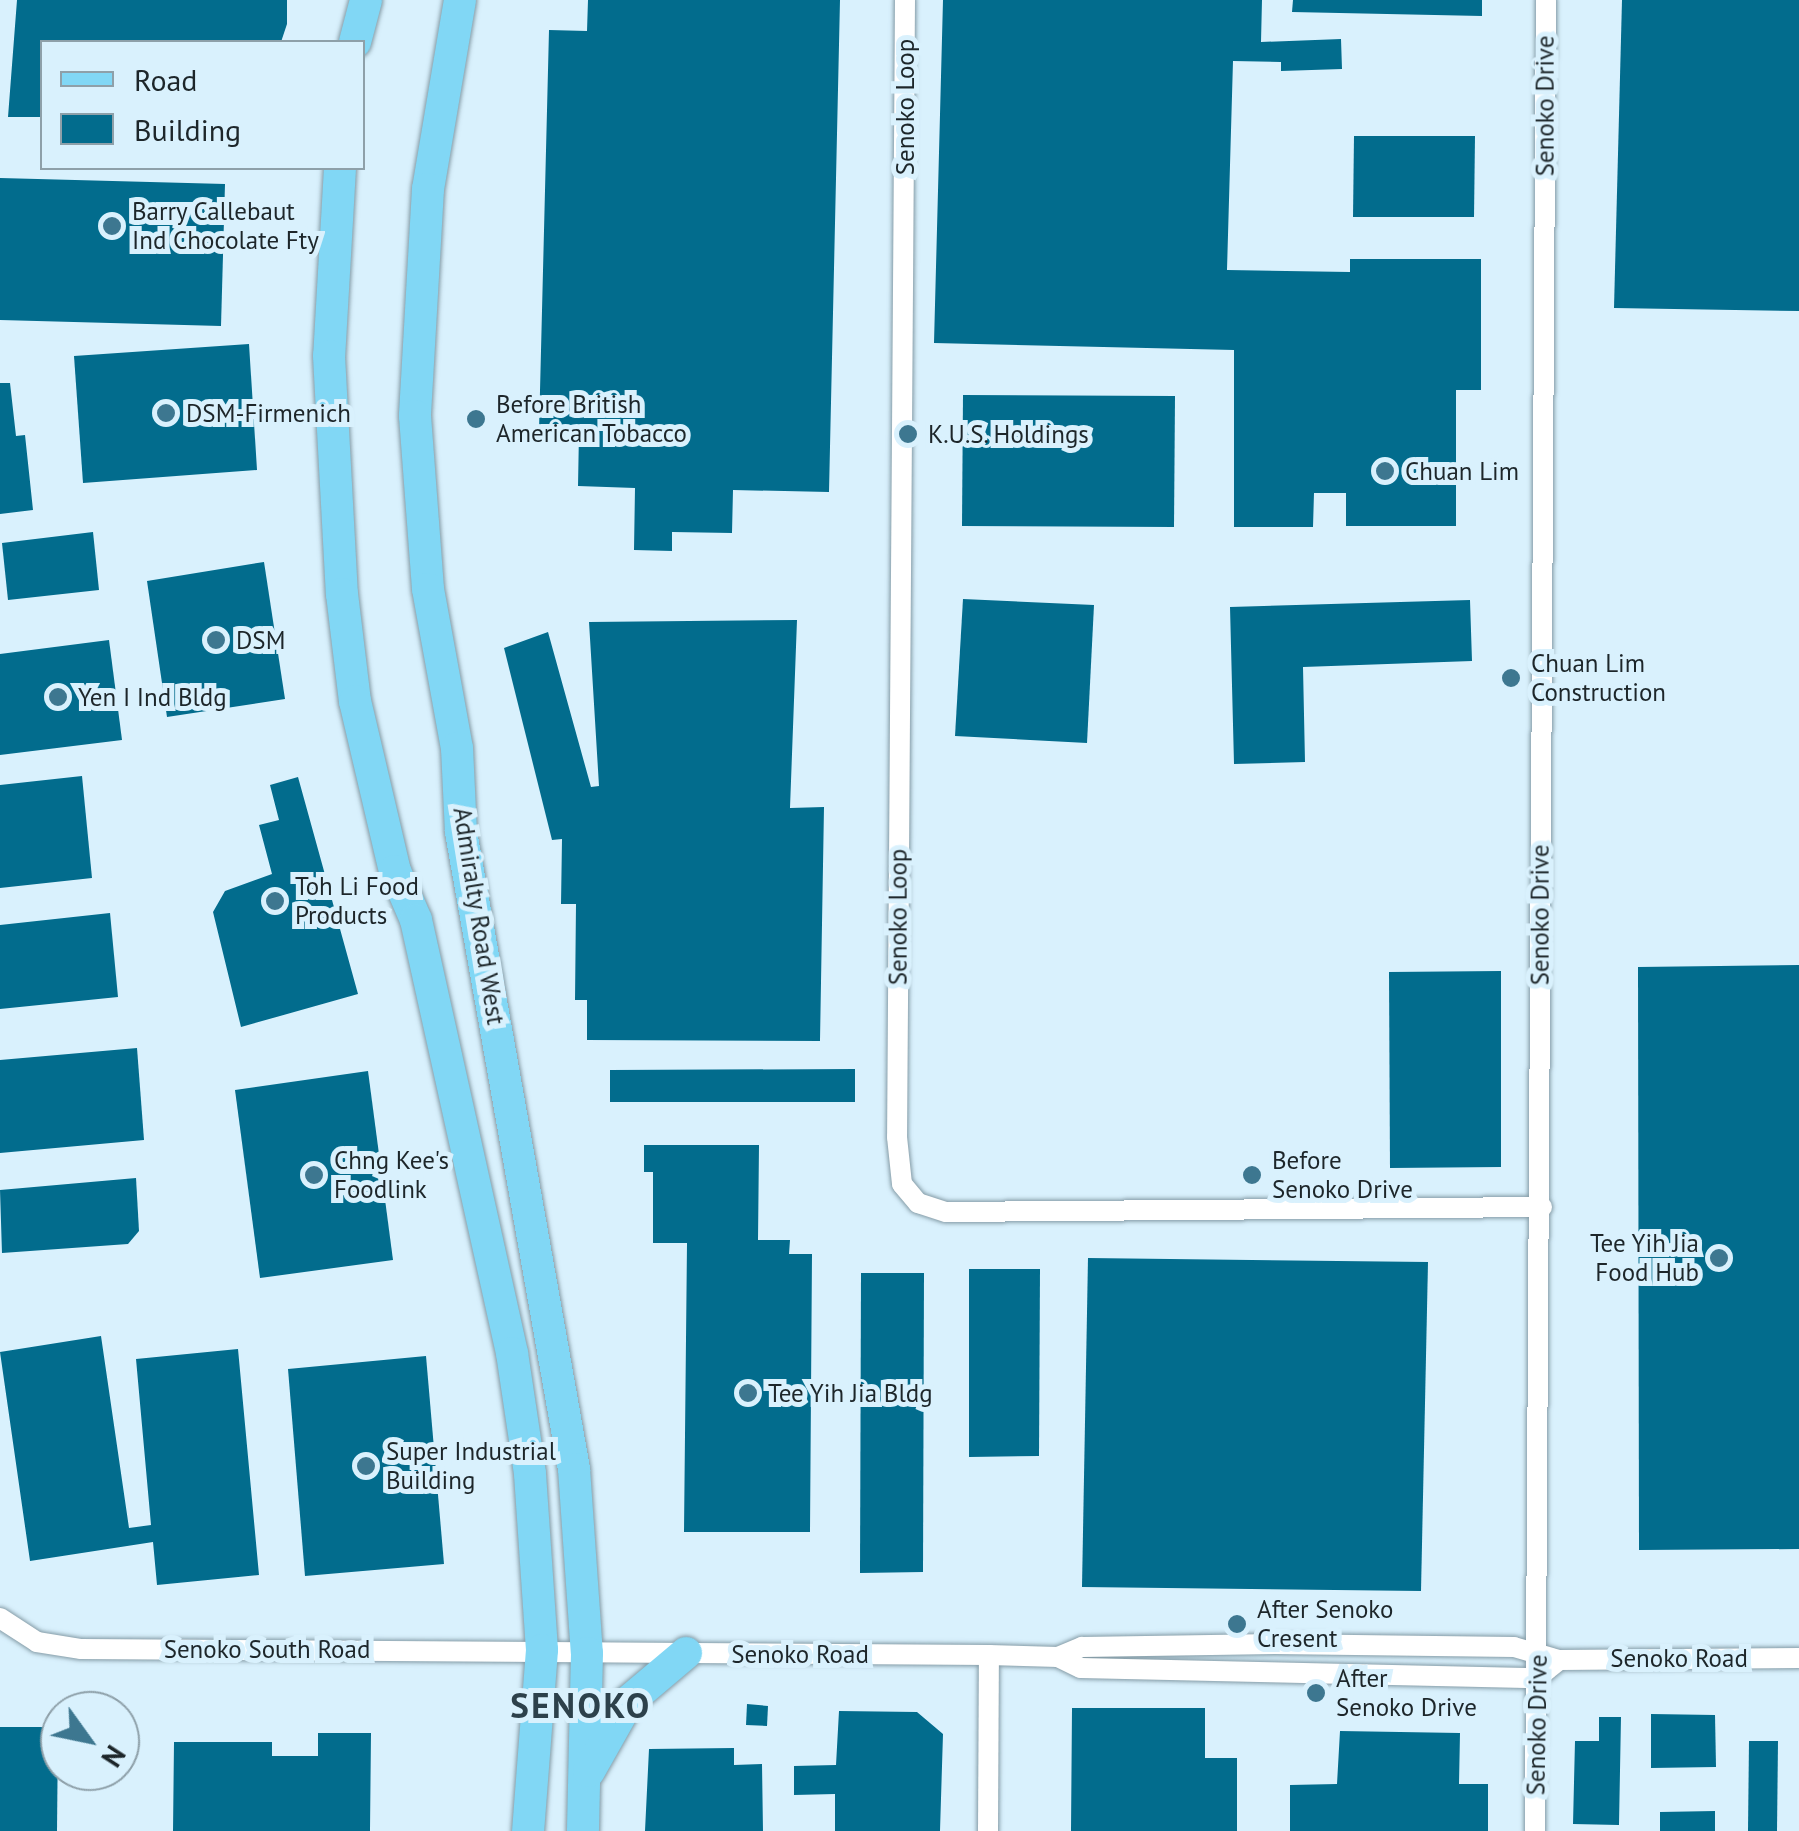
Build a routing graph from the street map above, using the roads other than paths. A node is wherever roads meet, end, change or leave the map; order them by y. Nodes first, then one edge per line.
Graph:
1 (366, 0) edge
2 (460, 0) edge
3 (906, 0) edge
4 (1546, 0) edge
5 (356, 40) edge
6 (340, 170) edge
7 (1542, 1207) junction
8 (0, 1618) edge
9 (1538, 1649) junction
10 (542, 1650) junction
11 (587, 1653) junction
12 (686, 1653) junction
13 (989, 1655) junction
14 (1058, 1658) junction
15 (1799, 1658) edge
16 (1558, 1660) junction
17 (1537, 1678) junction
18 (587, 1776) junction
19 (528, 1831) edge
20 (584, 1831) edge
21 (988, 1831) edge
22 (1535, 1831) edge

1 - 5 main road
2 - 11 main road, Admiralty Road West
3 - 7 street, Senoko Loop
4 - 7 street, Senoko Drive
6 - 10 main road
7 - 9 street, Senoko Drive
8 - 10 street, Senoko South Road
9 - 14 street, Senoko Road
9 - 16 street, Senoko Road
9 - 17 street, Senoko Drive
10 - 11 street, Senoko Road
10 - 19 main road
11 - 12 street, Senoko Road
11 - 18 main road, Admiralty Road West
12 - 13 street, Senoko Road
12 - 18 main road
13 - 14 street, Senoko Road
13 - 21 street
14 - 17 street, Senoko Road
15 - 16 street, Senoko Road
16 - 17 street
17 - 22 street, Senoko Drive
18 - 20 main road, Admiralty Road West

